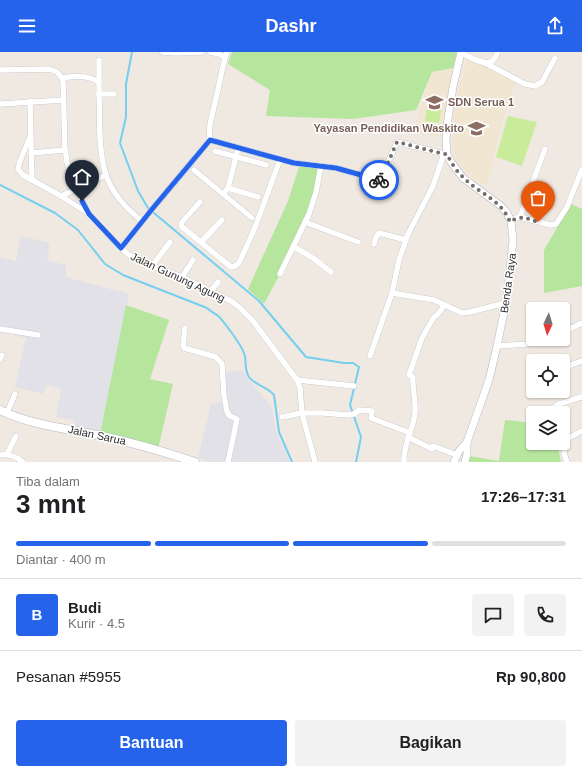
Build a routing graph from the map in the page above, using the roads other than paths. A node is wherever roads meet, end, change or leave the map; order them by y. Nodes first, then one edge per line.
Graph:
1 (162, 52) edge
2 (201, 52) edge
3 (210, 52) edge
4 (461, 52) edge
5 (498, 52) edge
6 (226, 54) edge
7 (555, 58) dead end
8 (99, 60) dead end
9 (485, 63) junction
10 (0, 70) edge
11 (62, 78) junction
12 (99, 82) junction
13 (99, 94) junction
14 (114, 94) dead end
15 (64, 100) junction
16 (30, 101) junction
17 (0, 104) edge
18 (31, 134) junction
19 (210, 140) junction
20 (238, 149) junction
21 (545, 149) dead end
22 (65, 150) junction
23 (215, 150) dead end
24 (31, 153) junction
25 (446, 154) junction
26 (236, 156) junction
27 (280, 160) junction
28 (266, 165) dead end
29 (321, 166) junction
30 (582, 169) edge
31 (194, 170) dead end
32 (106, 175) junction
33 (387, 179) dead end
34 (32, 180) junction
35 (380, 181) junction
36 (76, 188) junction
37 (228, 188) junction
38 (223, 194) junction
39 (61, 196) junction
40 (258, 197) dead end
41 (200, 202) dead end
42 (89, 214) junction
43 (520, 217) junction
44 (252, 218) dead end
45 (222, 220) dead end
46 (142, 221) junction
47 (305, 222) junction
48 (510, 222) junction
49 (406, 240) junction
50 (170, 242) dead end
51 (201, 242) junction
52 (358, 242) dead end
53 (374, 244) dead end
54 (294, 247) junction
55 (121, 248) junction
56 (193, 260) dead end
57 (152, 266) junction
58 (331, 272) dead end
59 (280, 274) dead end
60 (182, 277) junction
61 (218, 282) dead end
62 (211, 291) junction
63 (392, 293) junction
64 (505, 303) junction
65 (443, 304) junction
66 (582, 323) edge
67 (185, 328) dead end
68 (0, 329) edge
69 (570, 329) edge
70 (38, 335) dead end
71 (526, 344) edge
72 (497, 346) junction
73 (370, 356) dead end
74 (582, 361) edge
75 (570, 366) edge
76 (296, 380) junction
77 (354, 386) dead end
78 (14, 394) dead end
79 (582, 397) edge
80 (556, 406) edge
81 (3, 412) edge
82 (302, 413) junction
83 (282, 417) dead end
84 (582, 432) edge
85 (409, 435) junction
86 (16, 436) dead end
87 (467, 442) junction
88 (7, 454) junction
89 (0, 455) edge
90 (455, 459) edge
91 (24, 462) edge
92 (195, 462) edge
93 (228, 462) edge
94 (315, 462) edge
95 (404, 462) edge
96 (465, 462) edge
97 (567, 462) edge

1 - 2 street
3 - 6 street
4 - 9 street
4 - 25 street
5 - 9 street
6 - 19 street
7 - 9 street
8 - 12 street
10 - 11 street
11 - 12 street
11 - 15 street, Jalan Gunung Agung
12 - 13 street
13 - 14 street
13 - 32 street
15 - 16 street
15 - 22 street, Jalan Gunung Agung
16 - 17 street
16 - 18 street
18 - 24 street
18 - 34 street
19 - 20 street
19 - 46 street
20 - 26 street
20 - 27 street
21 - 43 street
22 - 24 street
22 - 36 street, Jalan Gunung Agung
23 - 26 street
24 - 34 street
25 - 35 street
25 - 48 street, Benda Raya
25 - 49 street
26 - 28 street
26 - 37 street
27 - 29 street
27 - 51 street
29 - 35 street
29 - 47 street
30 - 43 street
31 - 38 street
32 - 36 street
32 - 46 street
33 - 35 street
34 - 39 street
36 - 39 street
36 - 42 street, Jalan Gunung Agung
37 - 38 street
37 - 40 street
38 - 44 street
39 - 42 street
41 - 51 street
42 - 55 street, Jalan Gunung Agung
43 - 48 street
45 - 51 street
46 - 55 street
47 - 52 street
47 - 54 street
48 - 64 street, Benda Raya
49 - 53 street
49 - 63 street
50 - 57 street
54 - 58 street
54 - 59 street
55 - 57 street, Jalan Gunung Agung
56 - 60 street
57 - 60 street, Jalan Gunung Agung
60 - 62 street, Jalan Gunung Agung
61 - 62 street
62 - 76 street, Jalan Gunung Agung
63 - 65 street
63 - 73 street
64 - 65 street
64 - 72 street, Benda Raya
65 - 85 street
66 - 69 street
67 - 93 street
68 - 70 street
71 - 72 street
72 - 87 street, Benda Raya
74 - 75 street
76 - 77 street
76 - 82 street, Jalan Gunung Agung
78 - 81 street
79 - 80 street
81 - 92 main road, Jalan Sarua
82 - 83 street
82 - 85 street
82 - 94 street, Jalan Gunung Agung
84 - 97 street
85 - 90 street
85 - 95 street
86 - 88 street
87 - 90 street, Benda Raya
87 - 96 street, Benda Raya
88 - 89 street
88 - 91 street

